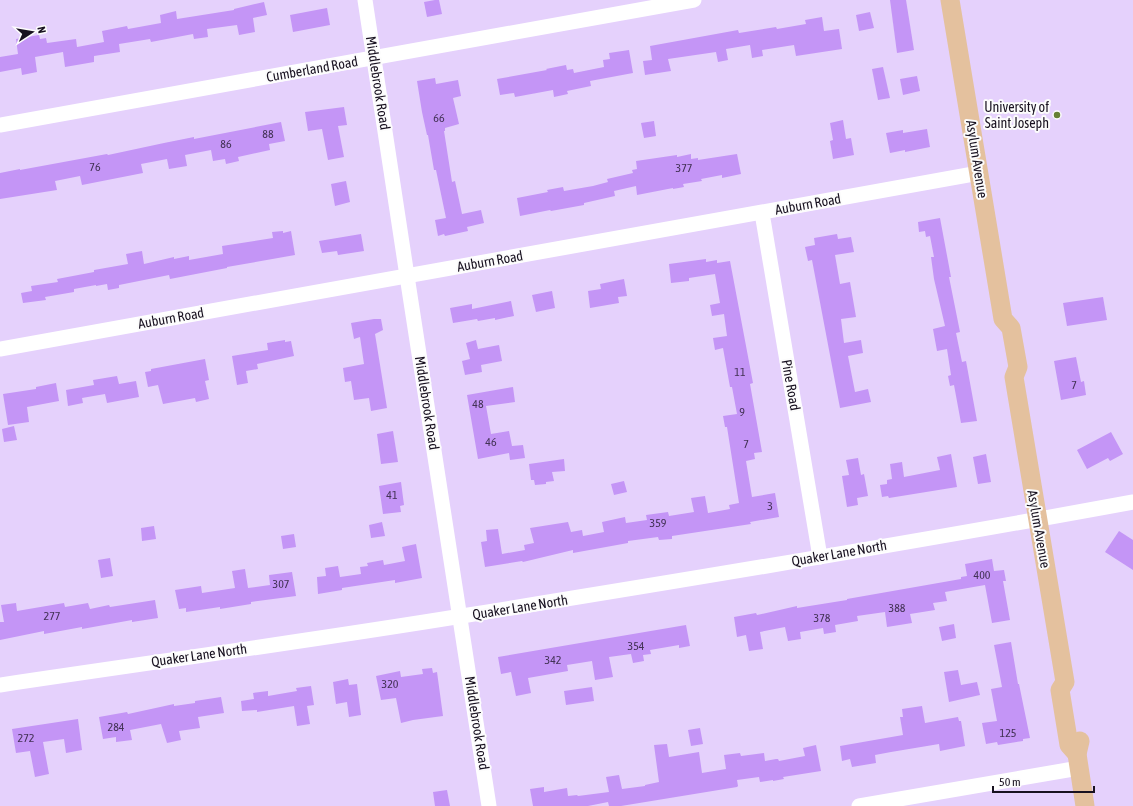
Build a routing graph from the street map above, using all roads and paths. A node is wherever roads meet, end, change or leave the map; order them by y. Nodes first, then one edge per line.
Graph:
1 (365, 0) edge
2 (694, 0) edge
3 (950, 0) edge
4 (374, 58) junction
5 (0, 125) edge
6 (979, 173) junction
7 (762, 213) junction
8 (407, 276) junction
9 (0, 349) edge
10 (1133, 502) edge
11 (1038, 519) junction
12 (820, 557) junction
13 (460, 616) junction
14 (0, 685) edge
15 (1078, 761) junction
16 (489, 806) edge
17 (860, 806) edge
18 (1085, 806) edge

1 - 4 street, Middlebrook Road
2 - 4 street, Cumberland Road
3 - 6 main road, Asylum Avenue
4 - 5 street, Cumberland Road
4 - 8 street, Middlebrook Road
6 - 7 street, Auburn Road
6 - 11 main road, Asylum Avenue
7 - 8 street, Auburn Road
7 - 12 street, Pine Road
8 - 9 street, Auburn Road
8 - 13 street, Middlebrook Road
10 - 11 street, Quaker Lane North
11 - 12 street, Quaker Lane North
11 - 15 main road, Asylum Avenue
12 - 13 street, Quaker Lane North
13 - 14 street, Quaker Lane North
13 - 16 street, Middlebrook Road
15 - 17 street
15 - 18 main road, Asylum Avenue

